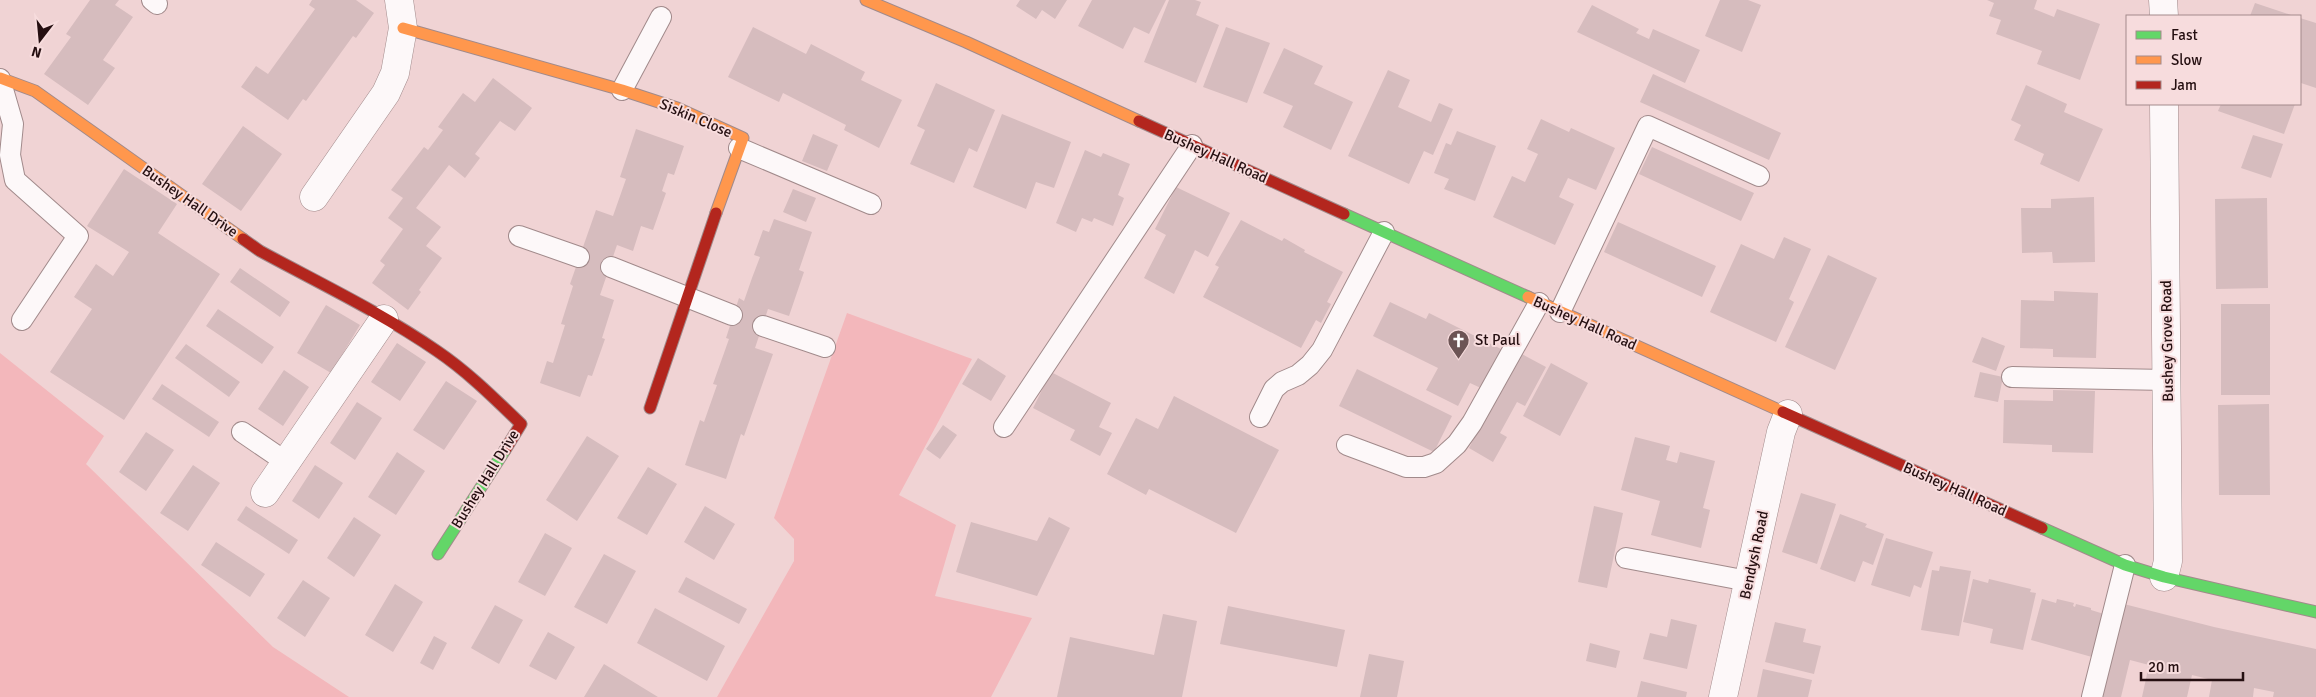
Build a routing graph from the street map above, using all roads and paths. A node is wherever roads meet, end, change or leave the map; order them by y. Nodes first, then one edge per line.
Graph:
1 (399, 0) edge
2 (866, 0) edge
3 (2163, 0) edge
4 (2164, 15) edge
5 (661, 17) dead end
6 (403, 28) junction
7 (0, 78) edge
8 (622, 90) junction
9 (2164, 105) edge
10 (1192, 145) junction
11 (739, 148) junction
12 (1760, 176) dead end
13 (314, 197) dead end
14 (871, 204) dead end
15 (1384, 232) junction
16 (519, 236) dead end
17 (579, 257) dead end
18 (610, 268) dead end
19 (686, 298) junction
20 (1540, 303) junction
21 (1560, 312) junction
22 (732, 315) dead end
23 (384, 319) junction
24 (22, 320) dead end
25 (763, 326) dead end
26 (826, 347) dead end
27 (2012, 377) dead end
28 (2167, 380) junction
29 (650, 408) dead end
30 (1788, 414) junction
31 (1260, 417) dead end
32 (1004, 427) dead end
33 (242, 432) dead end
34 (1347, 445) dead end
35 (286, 462) junction
36 (265, 493) dead end
37 (438, 554) dead end
38 (1626, 558) dead end
39 (2124, 565) junction
40 (2164, 577) junction
41 (1748, 581) junction
42 (2316, 612) edge
43 (1723, 697) edge
44 (2092, 697) edge

1 - 6 street
2 - 10 street, Bushey Hall Road
3 - 4 street
5 - 8 lane
6 - 8 street, Siskin Close
6 - 13 street
7 - 23 street, Bushey Hall Drive
7 - 24 lane
8 - 11 street, Siskin Close
9 - 28 street, Bushey Grove Road
10 - 15 street, Bushey Hall Road
10 - 32 lane
11 - 14 lane
11 - 19 street, Siskin Close
12 - 21 lane
15 - 20 street, Bushey Hall Road
15 - 31 lane
16 - 17 lane
18 - 19 lane
19 - 22 lane
19 - 29 street, Siskin Close
20 - 21 street, Bushey Hall Road
20 - 34 lane
21 - 30 street, Bushey Hall Road
23 - 35 street
23 - 37 street, Bushey Hall Drive
25 - 26 lane
27 - 28 lane
28 - 40 street, Bushey Grove Road
30 - 39 street, Bushey Hall Road
30 - 41 street, Bendysh Road
33 - 35 lane
35 - 36 street
38 - 41 lane
39 - 40 street, Bushey Hall Road
39 - 44 lane
40 - 42 street, Bushey Hall Road
41 - 43 street, Bendysh Road

